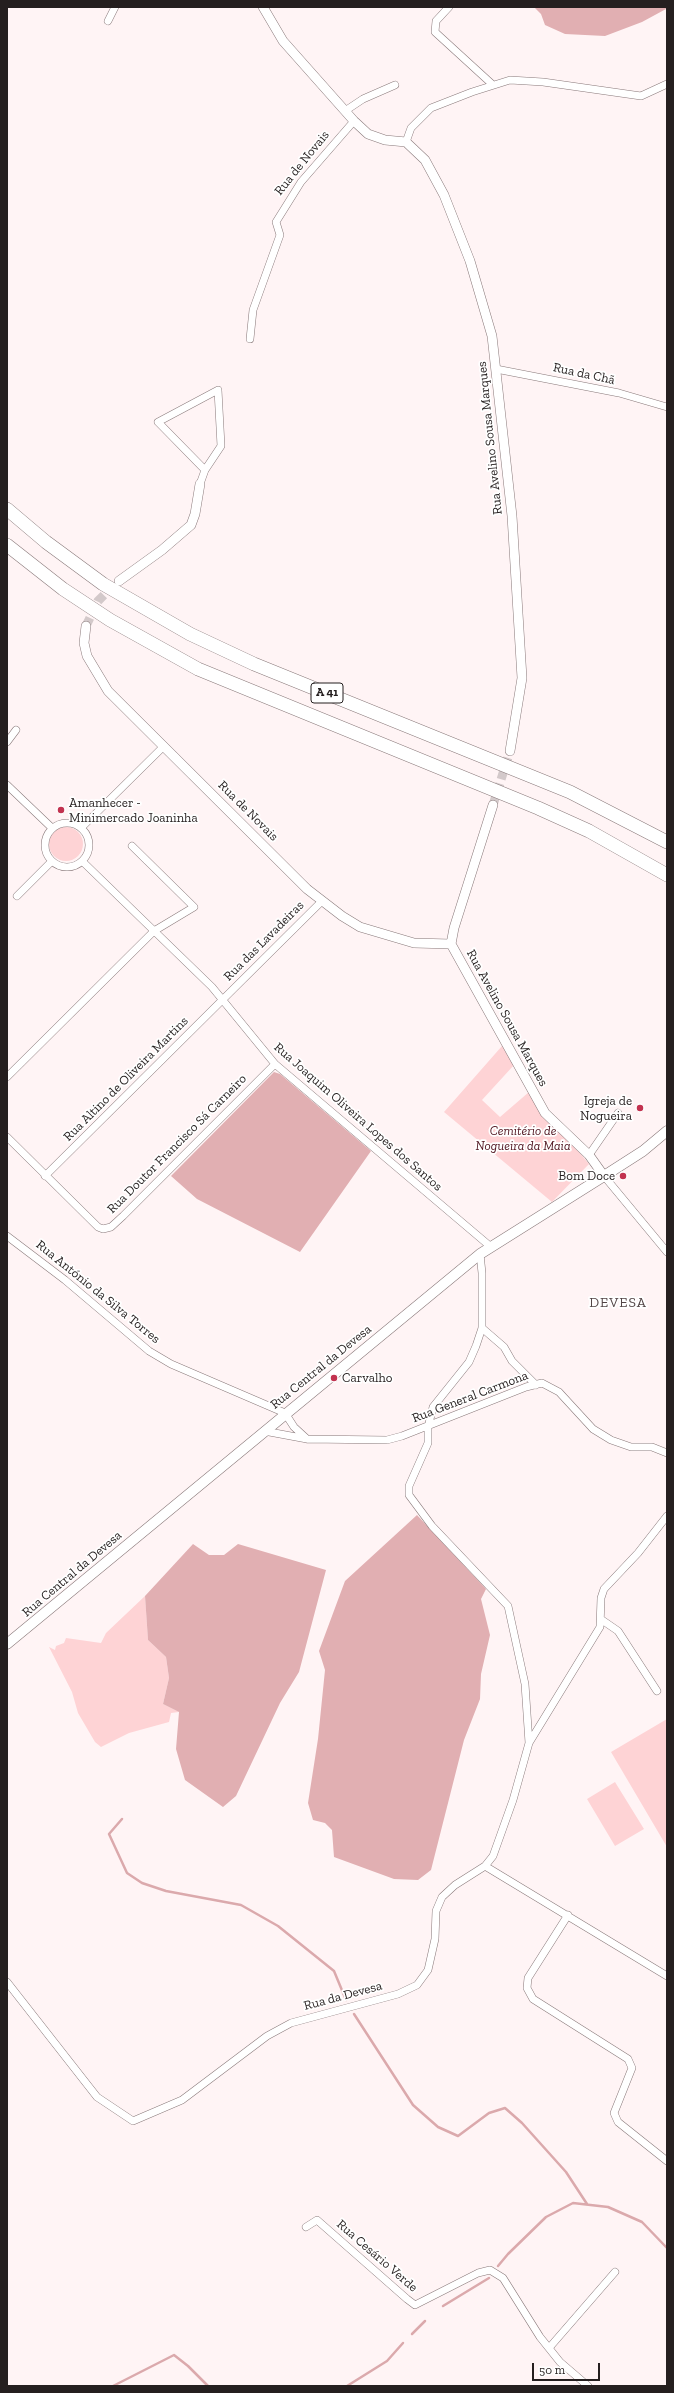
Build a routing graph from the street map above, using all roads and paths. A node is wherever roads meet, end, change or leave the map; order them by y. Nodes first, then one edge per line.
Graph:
1 (115, 7) edge
2 (263, 7) edge
3 (449, 7) edge
4 (108, 21) dead end
5 (667, 84) edge
6 (493, 85) junction
7 (395, 86) dead end
8 (345, 111) junction
9 (354, 121) junction
10 (406, 142) junction
11 (250, 339) dead end
12 (496, 369) junction
13 (667, 407) edge
14 (205, 470) junction
15 (200, 484) joint
16 (7, 509) edge
17 (7, 545) edge
18 (119, 581) tunnel mouth
19 (86, 626) tunnel mouth
20 (16, 730) dead end
21 (7, 742) edge
22 (164, 746) junction
23 (510, 751) tunnel mouth
24 (7, 785) edge
25 (494, 805) tunnel mouth
26 (52, 828) junction
27 (81, 828) junction
28 (667, 842) edge
29 (132, 846) dead end
30 (52, 861) junction
31 (82, 861) junction
32 (667, 874) edge
33 (17, 896) dead end
34 (322, 900) junction
35 (154, 931) junction
36 (451, 944) junction
37 (223, 999) junction
38 (275, 1064) junction
39 (7, 1077) edge
40 (618, 1113) dead end
41 (667, 1131) edge
42 (7, 1137) edge
43 (588, 1155) junction
44 (45, 1176) junction
45 (604, 1176) junction
46 (8, 1237) edge
47 (491, 1247) junction
48 (667, 1252) edge
49 (480, 1254) junction
50 (482, 1328) junction
51 (536, 1385) junction
52 (285, 1413) junction
53 (428, 1427) junction
54 (264, 1431) junction
55 (307, 1439) junction
56 (667, 1453) edge
57 (667, 1516) edge
58 (602, 1620) junction
59 (7, 1644) edge
60 (657, 1691) dead end
61 (529, 1743) junction
62 (485, 1866) junction
63 (568, 1915) junction
64 (667, 1976) edge
65 (7, 1982) edge
66 (667, 2161) edge
67 (306, 2227) dead end
68 (615, 2272) dead end
69 (549, 2348) junction
70 (588, 2386) edge

1 - 4 street
2 - 8 street
3 - 6 street
5 - 6 street
6 - 10 street
7 - 8 street
8 - 9 street
9 - 10 street
9 - 11 street, Rua de Novais
10 - 12 street, Rua Avelino Sousa Marques
12 - 13 street, Rua da Chã
12 - 23 street, Rua Avelino Sousa Marques
14 - 14 street
14 - 15 street
15 - 18 street
16 - 28 highway, A 41
17 - 32 highway, A 41
19 - 22 street, Rua de Novais
20 - 21 street
22 - 27 street
22 - 34 street, Rua de Novais
24 - 26 street
25 - 36 street, Rua Avelino Sousa Marques
26 - 27 street
26 - 30 street
27 - 31 street
29 - 35 street
30 - 31 street
30 - 33 street
31 - 35 street, Rua Joaquim Oliveira Lopes dos Santos
34 - 36 street, Rua de Novais
34 - 37 street, Rua das Lavadeiras
35 - 37 street, Rua Joaquim Oliveira Lopes dos Santos
35 - 39 street
36 - 43 street, Rua Avelino Sousa Marques
37 - 38 street, Rua Joaquim Oliveira Lopes dos Santos
37 - 44 street, Rua Altino de Oliveira Martins
38 - 44 street, Rua Doutor Francisco Sá Carneiro
38 - 47 street, Rua Joaquim Oliveira Lopes dos Santos
40 - 43 street
41 - 45 main road, Rua Central da Devesa
42 - 44 street, Rua Doutor Francisco Sá Carneiro
43 - 45 street, Rua Avelino Sousa Marques
45 - 47 main road, Rua Central da Devesa
45 - 48 street
46 - 52 street, Rua António da Silva Torres
47 - 49 main road, Rua Central da Devesa
49 - 50 street
49 - 52 main road, Rua Central da Devesa
50 - 51 street
50 - 53 street
51 - 53 street, Rua General Carmona
51 - 56 street, Rua General Carmona
52 - 54 main road, Rua Central da Devesa
52 - 55 street
53 - 55 street, Rua General Carmona
53 - 61 street
54 - 55 street, Rua General Carmona
54 - 59 main road, Rua Central da Devesa
57 - 58 street
58 - 60 street
58 - 61 street
61 - 62 street
62 - 63 street
62 - 65 street, Rua da Devesa
63 - 64 street
63 - 66 street
67 - 69 street, Rua Cesário Verde
68 - 69 street
69 - 70 street, Rua Cesário Verde

